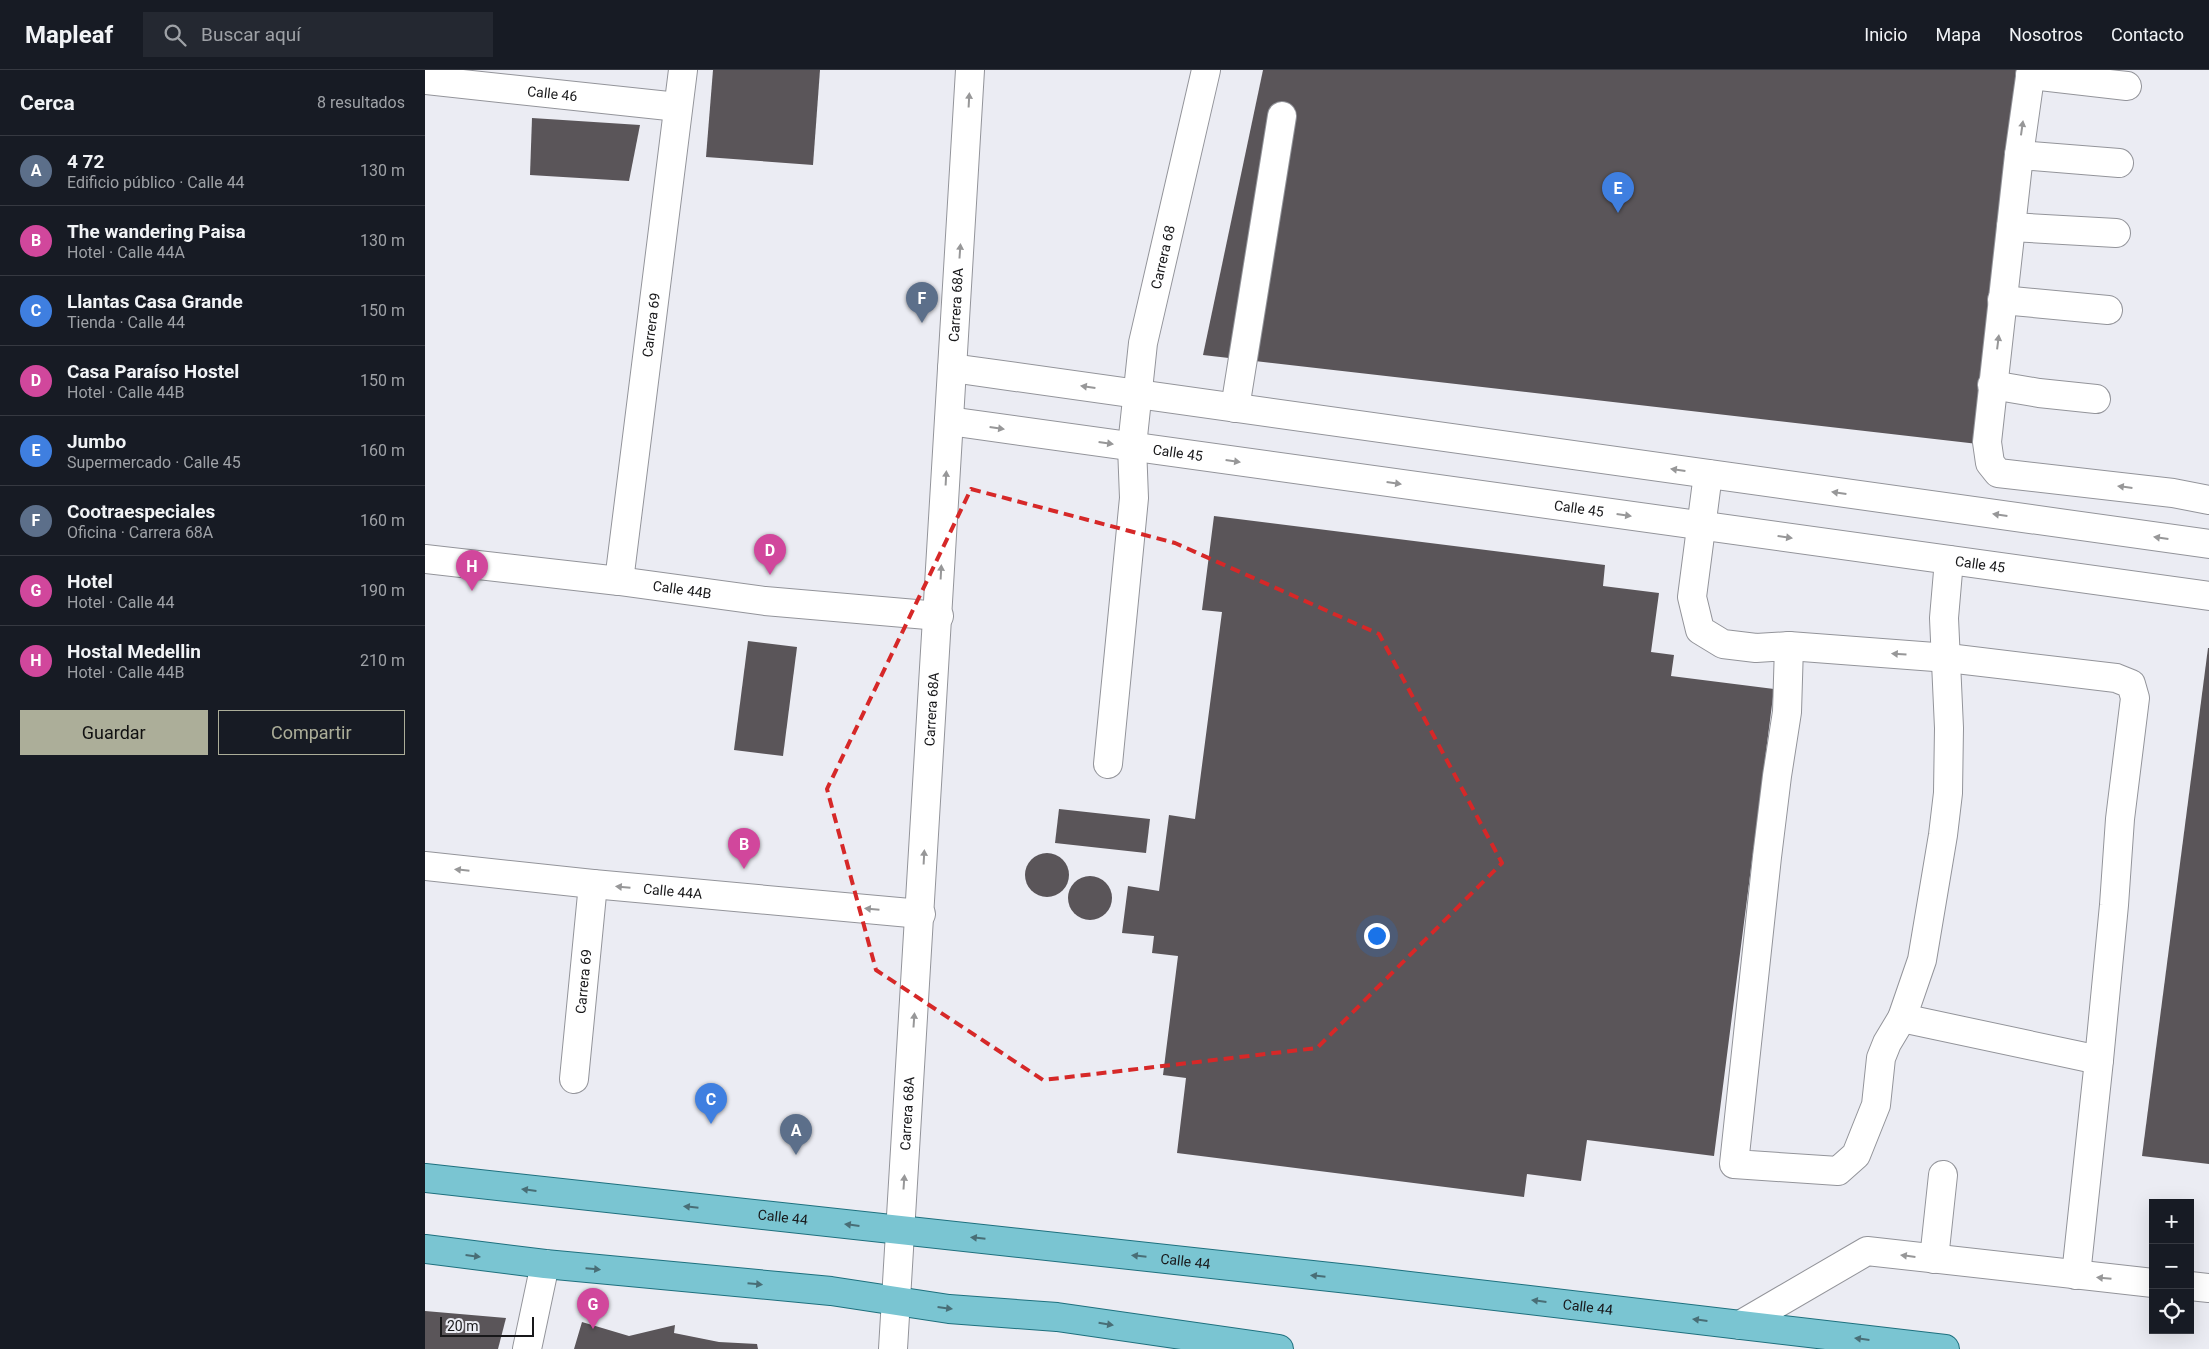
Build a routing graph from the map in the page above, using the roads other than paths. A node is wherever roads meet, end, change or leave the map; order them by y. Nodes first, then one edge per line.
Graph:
1 (683, 70) edge
2 (970, 70) edge
3 (1206, 70) edge
4 (2030, 73) edge
5 (425, 80) edge
6 (2127, 86) dead end
7 (678, 107) junction
8 (1282, 116) dead end
9 (2019, 154) junction
10 (2119, 163) dead end
11 (2011, 227) junction
12 (2116, 233) dead end
13 (2002, 300) junction
14 (2108, 310) dead end
15 (952, 368) junction
16 (1993, 385) junction
17 (1137, 394) junction
18 (2096, 398) dead end
19 (1235, 408) junction
20 (949, 422) junction
21 (1132, 446) junction
22 (1708, 474) junction
23 (2209, 500) edge
24 (1702, 526) junction
25 (2209, 544) edge
26 (425, 559) edge
27 (1949, 560) junction
28 (619, 581) junction
29 (2209, 596) edge
30 (939, 616) junction
31 (1789, 646) junction
32 (1948, 658) junction
33 (1108, 764) dead end
34 (425, 866) edge
35 (593, 884) junction
36 (921, 914) junction
37 (1902, 1018) junction
38 (2099, 1060) junction
39 (574, 1079) dead end
40 (1943, 1175) dead end
41 (425, 1178) edge
42 (901, 1230) junction
43 (425, 1250) edge
44 (1934, 1259) junction
45 (545, 1264) junction
46 (2076, 1275) junction
47 (2149, 1282) edge
48 (2194, 1286) edge
49 (2209, 1288) edge
50 (897, 1301) junction
51 (1740, 1325) junction
52 (1177, 1342) edge
53 (527, 1349) edge
54 (893, 1349) edge
55 (1279, 1349) edge
56 (1945, 1349) edge

1 - 7 street, Carrera 69
15 -> 2 street, Carrera 68A
3 - 17 street, Carrera 68
4 - 6 street
9 -> 4 street
5 - 7 street, Calle 46
7 - 28 street, Carrera 69
8 - 19 street
9 - 10 street
9 - 11 street
11 - 12 street
11 - 13 street
13 - 14 street
16 -> 13 street
17 -> 15 street
15 - 20 street, Carrera 68A
16 - 18 street
23 -> 16 street
17 - 19 street
17 - 21 street, Carrera 68
22 -> 19 street
20 -> 21 street, Calle 45
30 -> 20 street, Carrera 68A
21 -> 24 street, Calle 45
21 - 33 street, Carrera 68
22 - 24 street
25 -> 22 street
24 -> 27 street, Calle 45
24 - 31 street
26 - 28 street, Calle 44B
27 - 29 street, Calle 45
27 - 32 street
28 - 30 street, Calle 44B
36 -> 30 street, Carrera 68A
32 -> 31 street
31 - 37 street
32 - 37 street
32 - 38 street
35 -> 34 street, Calle 44A
36 -> 35 street, Calle 44A
35 - 39 street, Carrera 69
42 -> 36 street, Carrera 68A
37 - 38 street
38 - 46 street
40 - 44 street
42 -> 41 main road, Calle 44
42 - 50 street, Carrera 68A
51 -> 42 main road, Calle 44
43 -> 45 main road
44 - 46 street
44 -> 51 street
45 -> 50 main road
45 - 53 street
47 -> 46 street
48 - 49 street
50 -> 52 main road
50 - 54 street, Carrera 68A
56 -> 51 main road, Calle 44
52 - 55 main road

